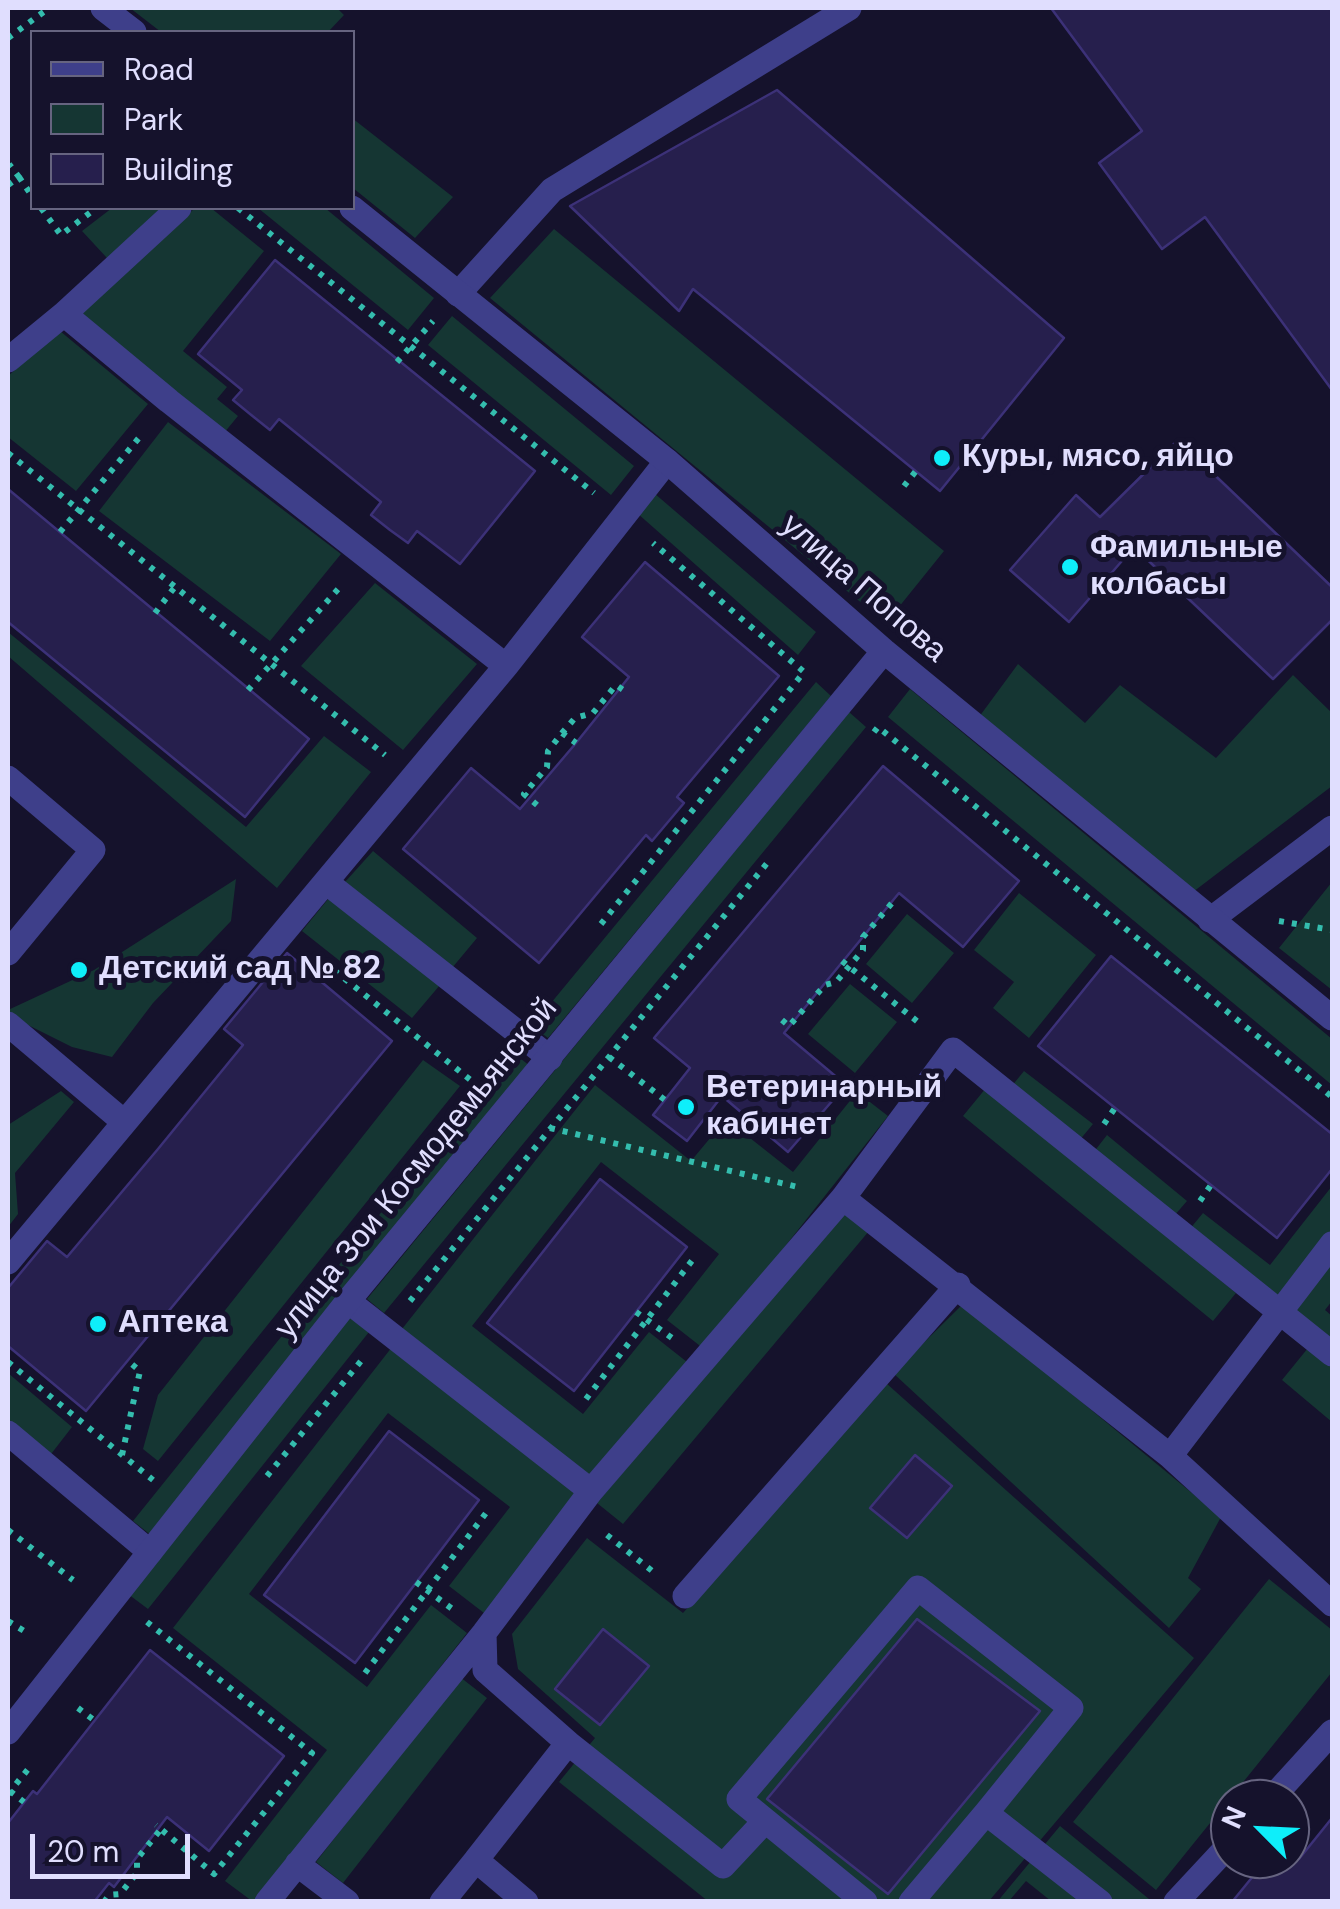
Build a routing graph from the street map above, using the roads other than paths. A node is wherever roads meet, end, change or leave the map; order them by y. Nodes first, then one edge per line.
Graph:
1 (102, 8) edge
2 (849, 8) edge
3 (131, 30) edge
4 (177, 210) edge
5 (354, 210) edge
6 (458, 294) junction
7 (64, 314) junction
8 (8, 360) edge
9 (667, 462) junction
10 (884, 652) junction
11 (506, 666) junction
12 (8, 778) edge
13 (1332, 828) edge
14 (326, 882) junction
15 (1210, 920) junction
16 (8, 953) edge
17 (1332, 1018) edge
18 (8, 1024) edge
19 (550, 1058) junction
20 (124, 1122) junction
21 (844, 1198) junction
22 (1332, 1244) edge
23 (8, 1262) edge
24 (958, 1285) junction
25 (348, 1301) junction
26 (1280, 1311) junction
27 (1332, 1354) edge
28 (8, 1432) edge
29 (1170, 1456) junction
30 (584, 1501) junction
31 (150, 1552) junction
32 (685, 1596) road end
33 (1332, 1604) edge
34 (484, 1632) junction
35 (8, 1732) edge
36 (1332, 1732) edge
37 (568, 1743) junction
38 (1289, 1779) edge
39 (986, 1813) junction
40 (765, 1821) junction
41 (476, 1860) junction
42 (296, 1864) junction
43 (1210, 1865) edge
44 (267, 1902) edge
45 (346, 1902) edge
46 (442, 1902) edge
47 (526, 1902) edge
48 (865, 1902) edge
49 (911, 1902) edge
50 (1100, 1902) edge
51 (1176, 1902) edge

1 - 3 street
2 - 6 street
4 - 7 street
5 - 6 street, улица Попова
6 - 9 street, улица Попова
7 - 8 street
7 - 11 street
9 - 10 street, улица Попова
9 - 11 street
10 - 15 street, улица Попова
10 - 19 street, улица Зои Космодемьянской
11 - 14 street
12 - 16 street
13 - 15 street
14 - 19 street
14 - 20 street
15 - 17 street, улица Попова
18 - 20 street
19 - 25 street, улица Зои Космодемьянской
20 - 23 street
21 - 24 street
21 - 26 street
21 - 30 street
22 - 26 street
24 - 29 street
24 - 32 street
25 - 30 street
25 - 31 street, улица Зои Космодемьянской
26 - 27 street
26 - 29 street
28 - 31 street
29 - 33 street
30 - 34 street
31 - 35 street, улица Зои Космодемьянской
34 - 37 street
34 - 42 street
36 - 38 street
37 - 40 street
37 - 41 street
39 - 40 street
39 - 49 street
39 - 50 street
40 - 48 street
41 - 46 street
41 - 47 street
42 - 44 street
42 - 45 street
43 - 51 street

